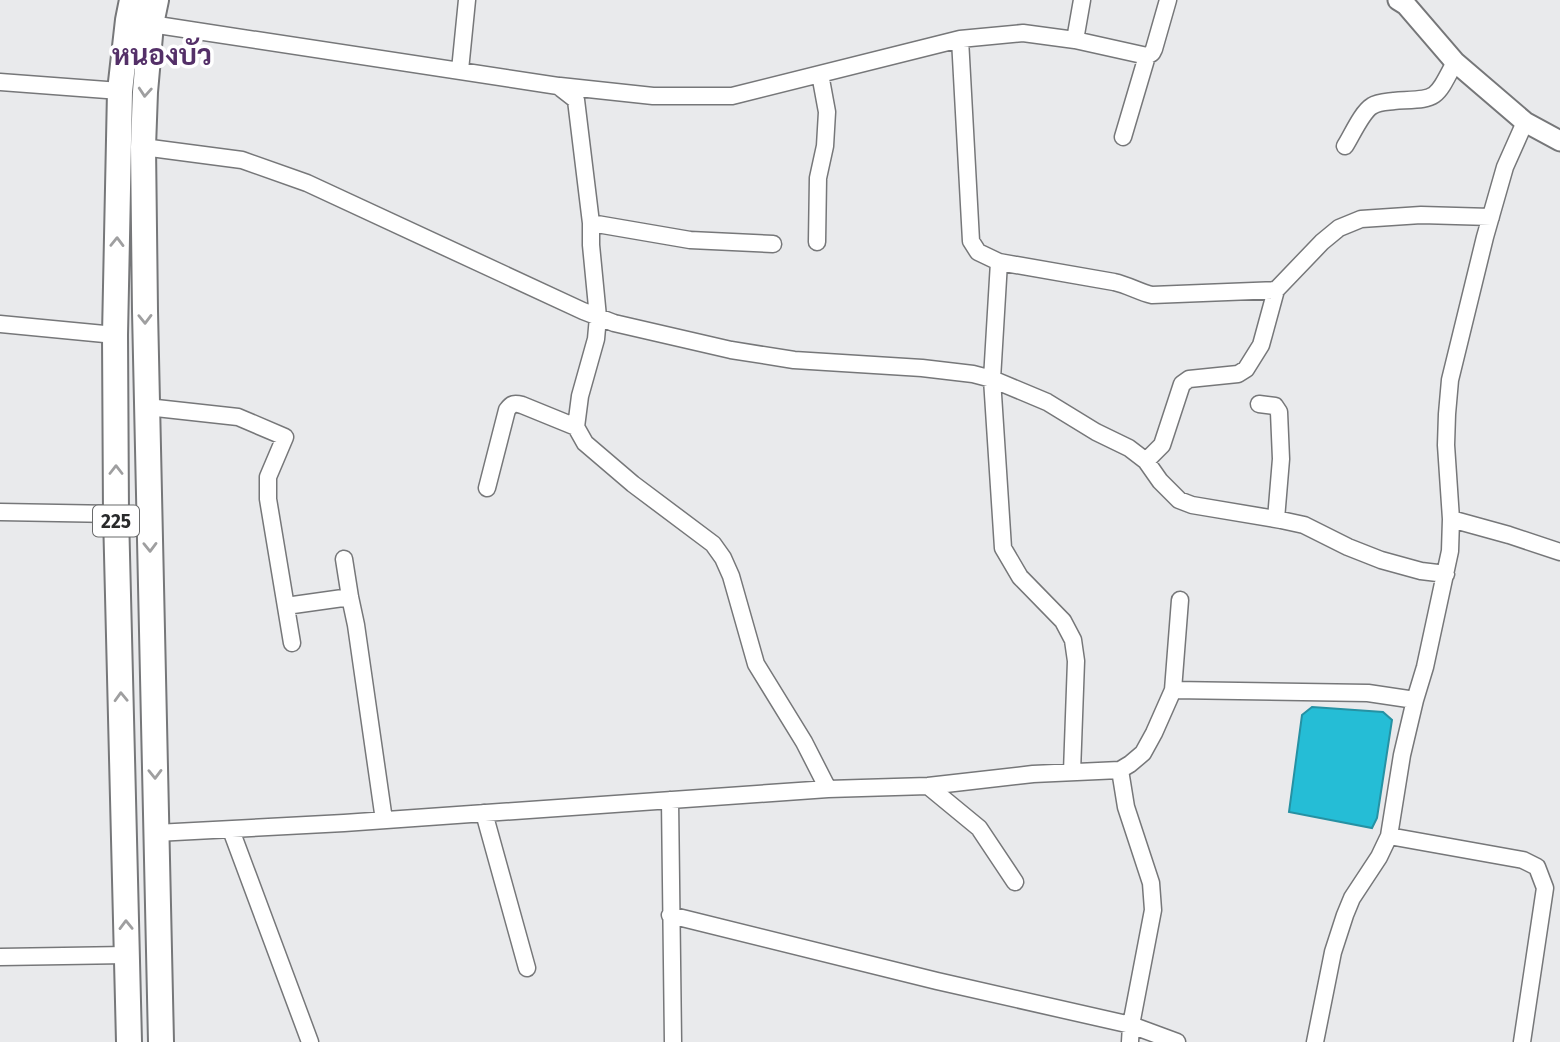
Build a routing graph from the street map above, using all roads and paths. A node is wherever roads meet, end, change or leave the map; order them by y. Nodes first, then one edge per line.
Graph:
1 (132, 0) edge
2 (156, 0) edge
3 (467, 0) edge
4 (1082, 0) edge
5 (1168, 0) edge
6 (1405, 2) edge
7 (151, 24) junction
8 (960, 39) junction
9 (1075, 40) junction
10 (1147, 56) junction
11 (1455, 62) junction
12 (460, 70) junction
13 (820, 74) junction
14 (0, 82) edge
15 (558, 86) junction
16 (120, 91) junction
17 (1525, 122) junction
18 (1123, 137) dead end
19 (1560, 141) edge
20 (1345, 146) dead end
21 (143, 147) junction
22 (1492, 217) junction
23 (591, 223) junction
24 (817, 242) dead end
25 (773, 244) dead end
26 (999, 262) junction
27 (1276, 290) junction
28 (598, 317) junction
29 (0, 324) edge
30 (115, 335) junction
31 (992, 379) junction
32 (1259, 404) dead end
33 (147, 407) junction
34 (576, 427) junction
35 (1146, 461) junction
36 (487, 488) dead end
37 (0, 512) edge
38 (116, 514) junction
39 (1276, 519) junction
40 (1451, 519) junction
41 (1560, 552) edge
42 (344, 558) dead end
43 (1446, 574) junction
44 (350, 597) junction
45 (1180, 600) dead end
46 (286, 606) junction
47 (292, 643) dead end
48 (1173, 690) junction
49 (1415, 700) junction
50 (1120, 770) junction
51 (1072, 772) junction
52 (928, 786) junction
53 (828, 789) junction
54 (670, 800) junction
55 (484, 813) junction
56 (384, 820) junction
57 (231, 830) junction
58 (156, 833) junction
59 (1389, 836) junction
60 (1015, 882) dead end
61 (1552, 888) edge
62 (670, 915) junction
63 (127, 955) junction
64 (0, 957) edge
65 (527, 968) dead end
66 (1132, 1025) junction
67 (129, 1042) edge
68 (161, 1042) edge
69 (310, 1042) edge
70 (673, 1042) edge
71 (1130, 1042) edge
72 (1177, 1042) edge
73 (1315, 1042) edge
74 (1522, 1042) edge

1 - 16 main road, 225
2 - 7 main road, 225
3 - 12 street
4 - 9 street
5 - 10 street
6 - 11 street
7 - 12 street
7 -> 21 main road, 225
8 - 9 street
8 - 13 street
8 - 26 street
9 - 10 street
10 - 18 street
11 - 17 street
11 - 20 street
12 - 15 street
13 - 15 street
13 - 24 street
14 - 16 street
15 - 23 street
30 -> 16 main road, 225
17 - 19 street
17 - 22 street
21 - 28 street
21 -> 33 main road, 225
22 - 27 street
22 - 40 street
23 - 25 street
23 - 28 street
26 - 27 street
26 - 31 street
27 - 35 street
28 - 31 street
28 - 34 street
29 - 30 street
38 -> 30 main road, 225
31 - 35 street
31 - 51 street
32 - 39 street
33 - 46 street
33 -> 58 main road, 225
34 - 36 street
34 - 53 street
35 - 39 street
37 - 38 street
63 -> 38 main road, 225
39 - 43 street
40 - 41 street
40 - 43 street
42 - 44 street
43 - 49 street
44 - 46 street
44 - 56 street
45 - 48 street
46 - 47 street
48 - 49 street
48 - 50 street
49 - 59 street
50 - 51 street
50 - 66 street
51 - 52 street
52 - 53 street
52 - 60 street
53 - 54 street
54 - 55 street
54 - 62 street
55 - 56 street
55 - 65 street
56 - 57 street
57 - 58 street
57 - 69 street
58 - 68 main road, 225
59 - 61 street
59 - 73 street
61 - 74 street
62 - 66 street
62 - 70 street
63 - 64 street
63 - 67 main road, 225
66 - 71 street
66 - 72 street

